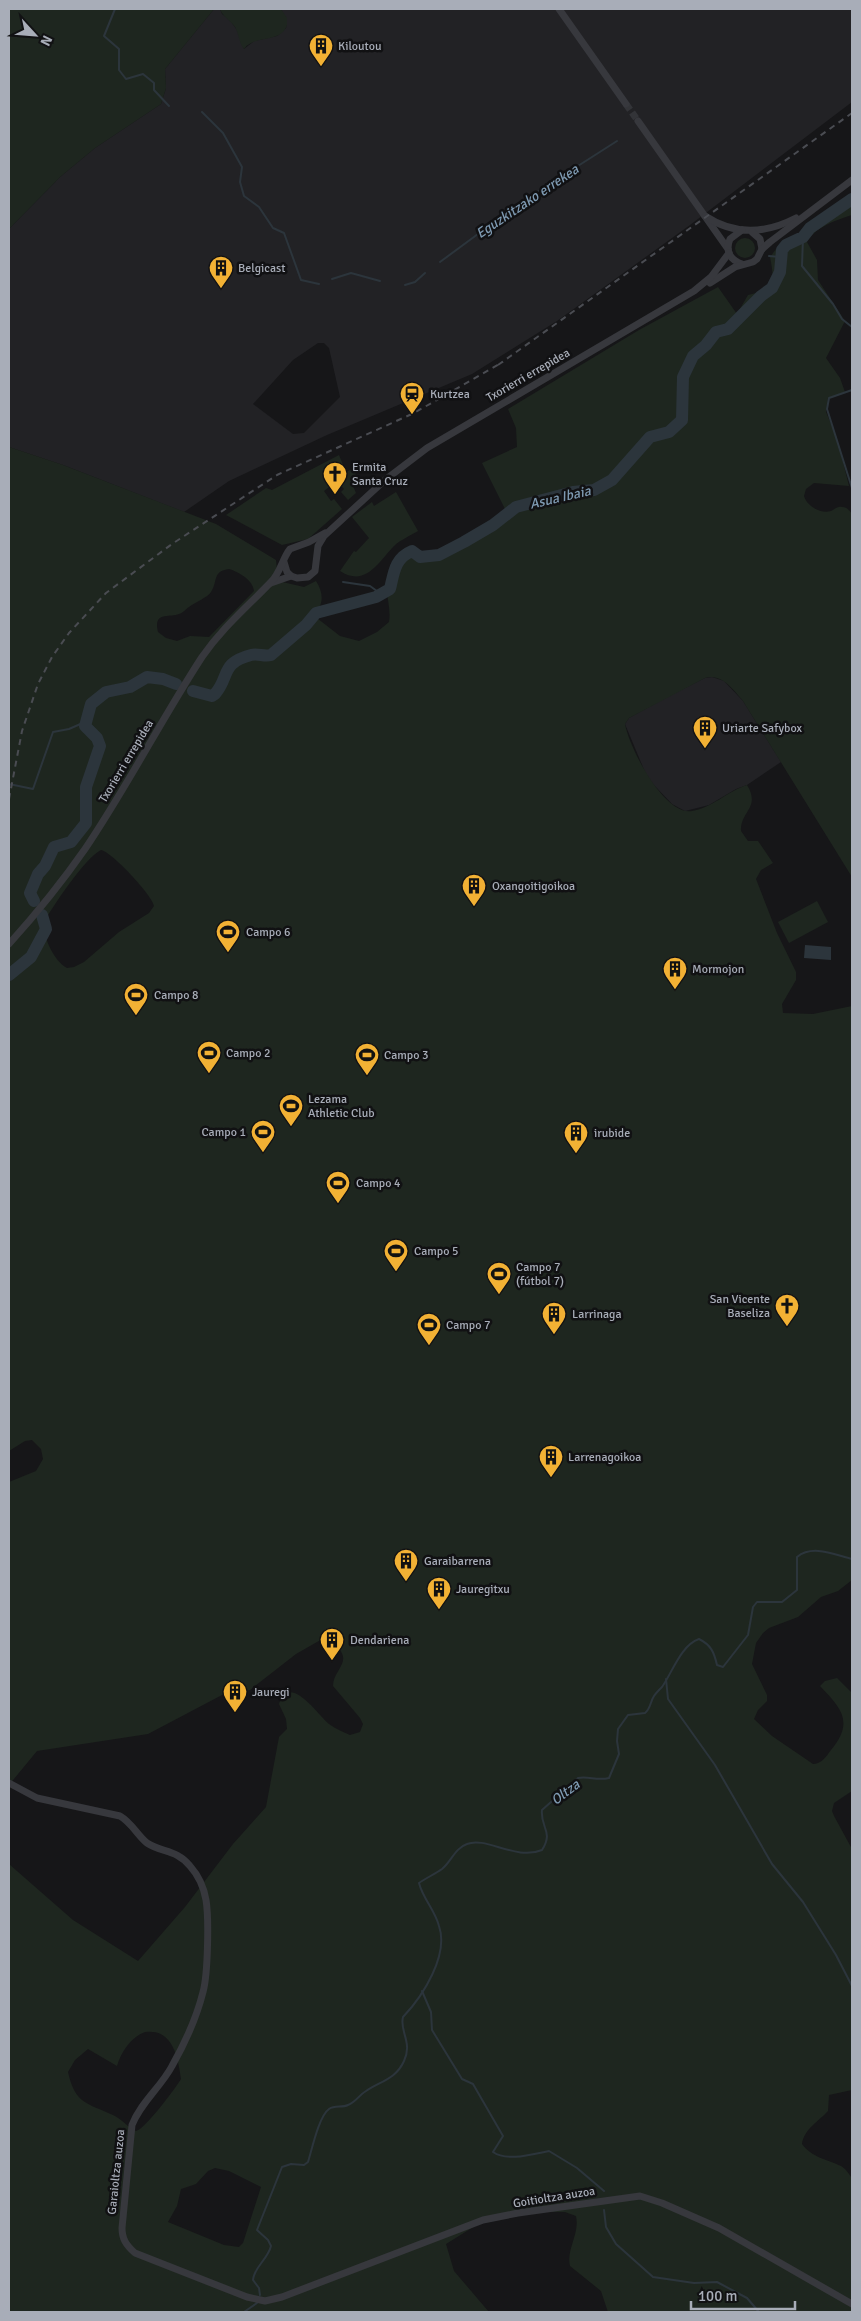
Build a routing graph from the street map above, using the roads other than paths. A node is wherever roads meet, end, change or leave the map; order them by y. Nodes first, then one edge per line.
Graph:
1 (559, 9) edge
2 (626, 104) tunnel mouth
3 (638, 121) tunnel mouth
4 (852, 180) edge
5 (812, 209) junction
6 (702, 214) junction
7 (743, 230) junction
8 (752, 232) junction
9 (762, 249) junction
10 (728, 251) junction
11 (742, 264) junction
12 (694, 291) junction
13 (334, 527) junction
14 (303, 544) junction
15 (318, 558) junction
16 (284, 562) junction
17 (292, 576) junction
18 (262, 589) junction
19 (9, 944) edge
20 (9, 1783) edge
21 (247, 2297) joint
22 (852, 2304) edge

1 - 2 street
3 - 6 street
4 - 5 street, Txorierri errepidea
5 - 8 street, Txorierri errepidea
5 - 9 street, Txorierri errepidea
6 - 7 street
6 - 10 street
7 - 8 street, Txorierri errepidea
7 - 10 street, Txorierri errepidea
8 - 9 street
9 - 11 street, Txorierri errepidea
10 - 11 street
10 - 12 street, Txorierri errepidea
11 - 12 street, Txorierri errepidea
12 - 13 street, Txorierri errepidea
13 - 14 street, Txorierri errepidea
13 - 15 street, Txorierri errepidea
14 - 15 street
14 - 16 street, Txorierri errepidea
15 - 17 street, Txorierri errepidea
16 - 17 street
16 - 18 street, Txorierri errepidea
17 - 18 street, Txorierri errepidea
18 - 19 street, Txorierri errepidea
20 - 21 street, Garaioltza auzoa
21 - 22 street, Goitioltza auzoa

